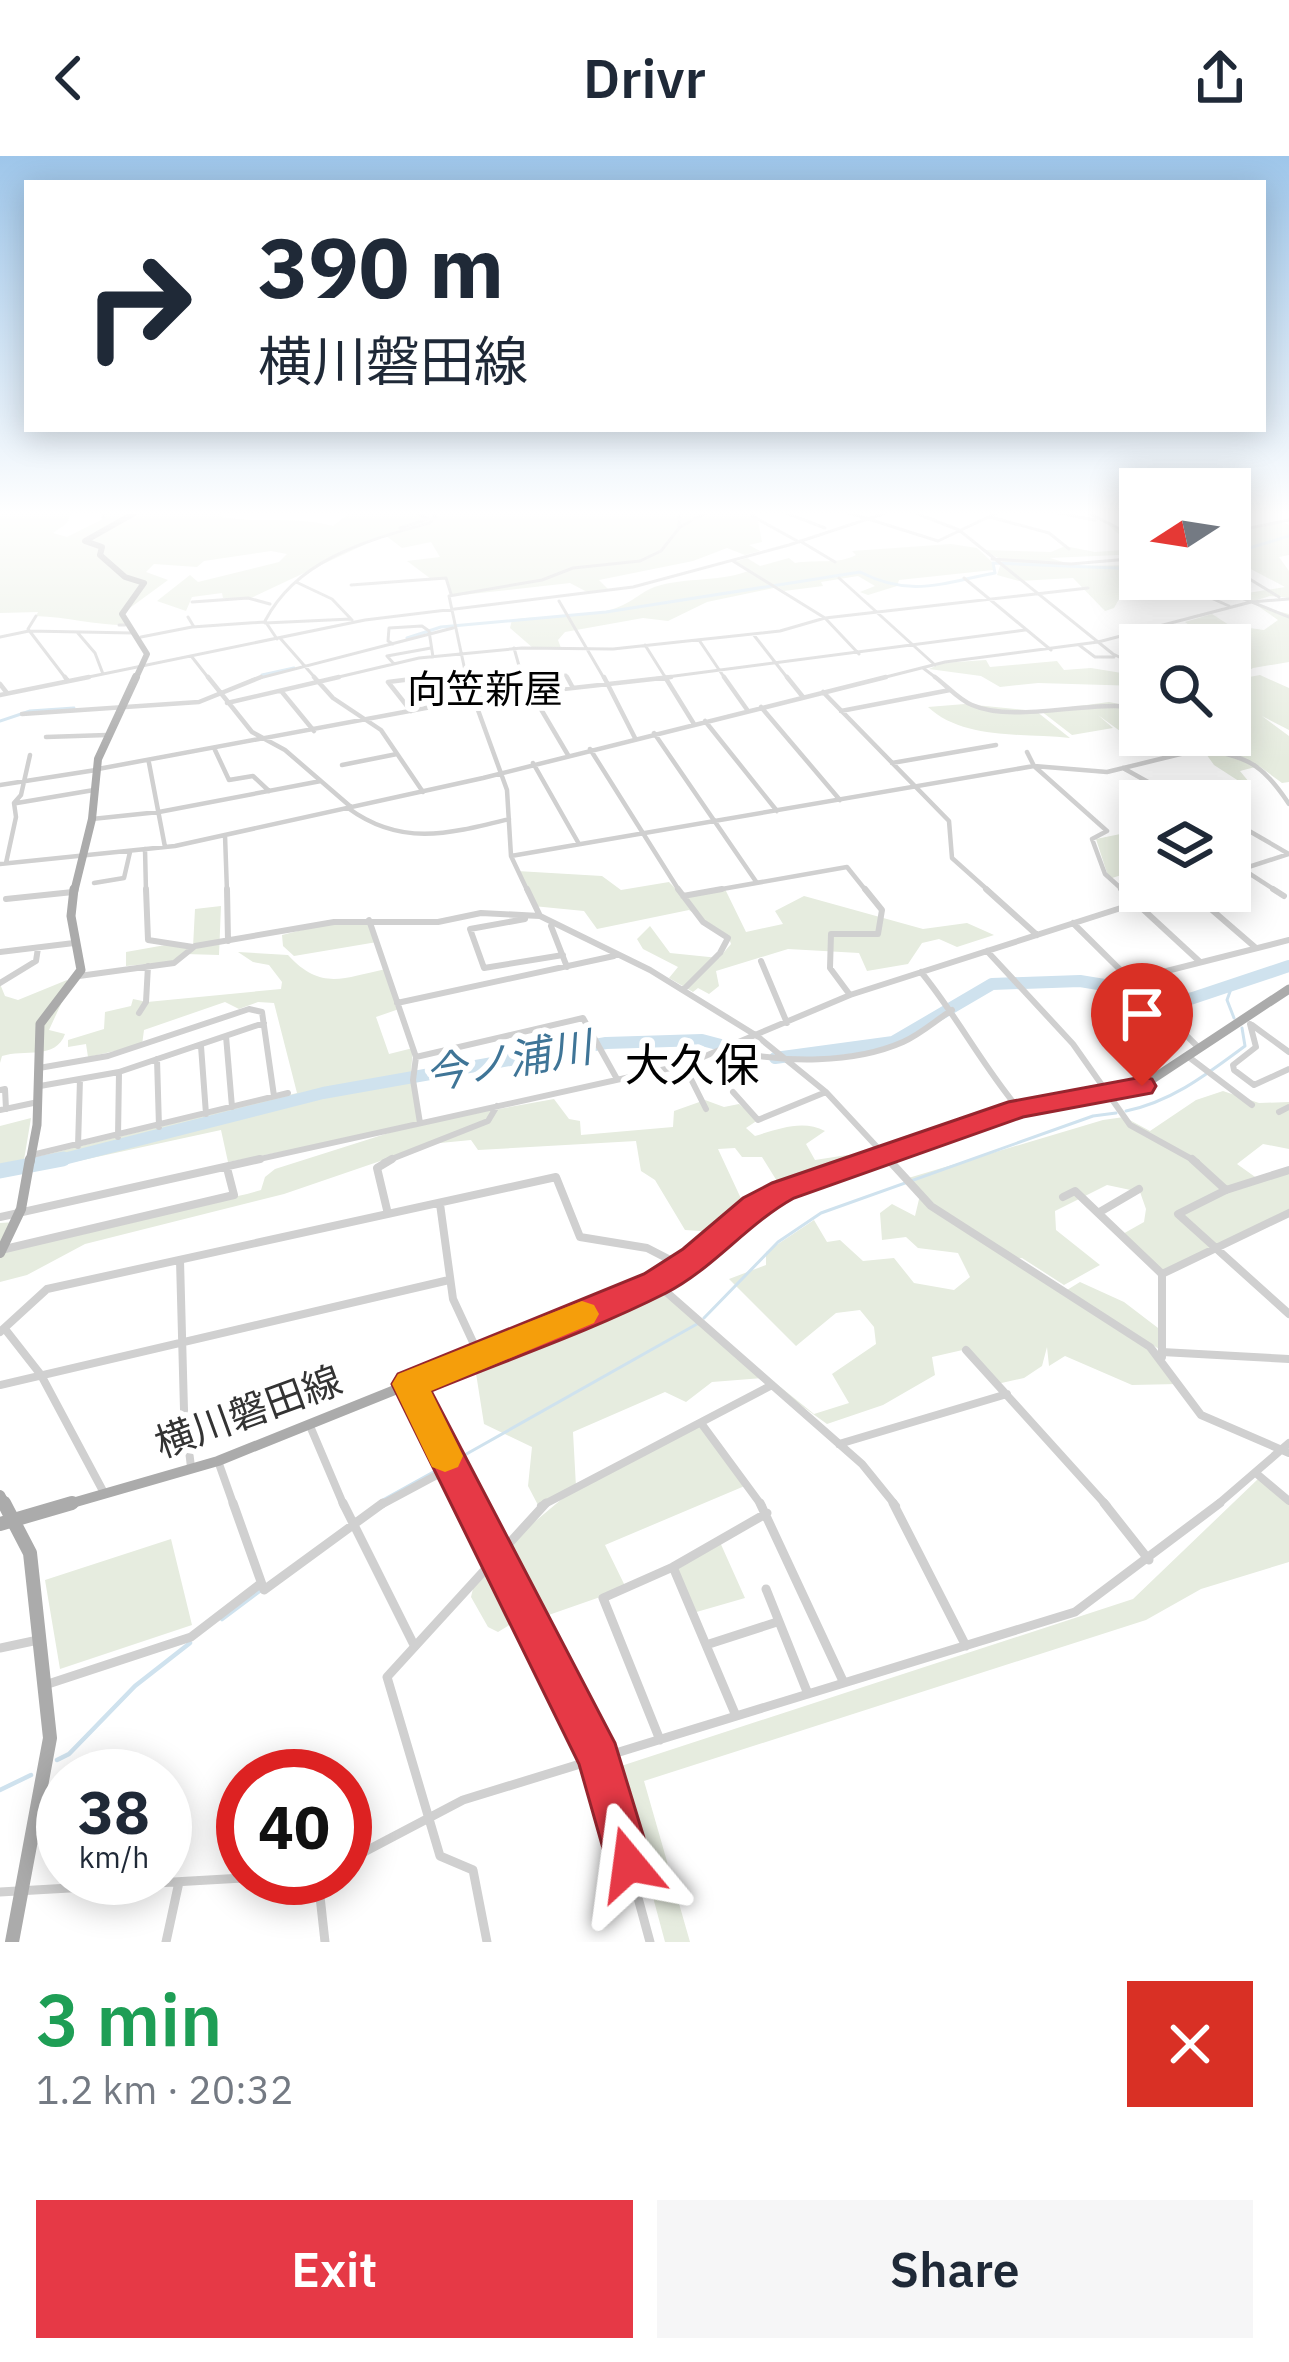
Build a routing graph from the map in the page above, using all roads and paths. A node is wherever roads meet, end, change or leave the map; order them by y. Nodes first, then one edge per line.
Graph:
1 (136, 594) edge
2 (281, 594) edge
3 (322, 594) edge
4 (451, 594) edge
5 (583, 594) edge
6 (787, 594) edge
7 (856, 594) edge
8 (983, 594) edge
9 (1024, 594) edge
10 (1037, 594) edge
11 (988, 599) junction
12 (1286, 599) edge
13 (559, 600) junction
14 (1214, 600) edge
15 (1247, 600) edge
16 (192, 602) dead end
17 (1251, 602) junction
18 (270, 604) junction
19 (1232, 608) junction
20 (874, 612) junction
21 (450, 613) junction
22 (36, 616) dead end
23 (188, 617) dead end
24 (1289, 617) edge
25 (825, 618) junction
26 (353, 621) junction
27 (265, 622) junction
28 (1172, 624) edge
29 (194, 627) junction
30 (453, 628) junction
31 (1025, 630) junction
32 (29, 631) junction
33 (429, 631) junction
34 (77, 632) junction
35 (753, 634) junction
36 (139, 635) junction
37 (0, 637) edge
38 (1119, 637) edge
39 (279, 639) junction
40 (699, 640) junction
41 (1098, 642) junction
42 (396, 645) junction
43 (645, 645) junction
44 (1079, 645) junction
45 (913, 646) junction
46 (432, 648) junction
47 (514, 648) junction
48 (587, 649) junction
49 (1051, 650) junction
50 (458, 654) junction
51 (859, 654) junction
52 (192, 657) junction
53 (433, 657) junction
54 (1118, 657) joint
55 (394, 664) junction
56 (778, 664) junction
57 (934, 665) junction
58 (305, 666) junction
59 (142, 668) junction
60 (923, 668) junction
61 (721, 671) junction
62 (464, 672) junction
63 (103, 674) junction
64 (547, 676) dead end
65 (665, 677) junction
66 (68, 681) junction
67 (319, 682) junction
68 (0, 684) edge
69 (607, 684) junction
70 (573, 688) junction
71 (280, 690) junction
72 (952, 690) junction
73 (535, 692) junction
74 (823, 692) junction
75 (3, 694) edge
76 (221, 694) junction
77 (803, 697) junction
78 (474, 699) junction
79 (226, 703) junction
80 (1119, 704) edge
81 (761, 707) junction
82 (121, 708) junction
83 (748, 711) junction
84 (841, 711) junction
85 (410, 712) junction
86 (22, 714) dead end
87 (367, 720) junction
88 (705, 721) junction
89 (694, 724) junction
90 (314, 731) junction
91 (654, 734) junction
92 (107, 735) junction
93 (46, 737) dead end
94 (635, 738) junction
95 (268, 740) junction
96 (996, 745) dead end
97 (590, 749) junction
98 (215, 750) junction
99 (1027, 752) dead end
100 (397, 754) junction
101 (568, 754) junction
102 (30, 755) dead end
103 (1172, 756) edge
104 (1226, 756) edge
105 (533, 763) junction
106 (892, 763) junction
107 (148, 764) junction
108 (342, 765) dead end
109 (1034, 766) junction
110 (1123, 768) junction
111 (96, 770) junction
112 (501, 772) junction
113 (1144, 780) edge
114 (25, 781) junction
115 (321, 781) junction
116 (0, 784) edge
117 (915, 787) junction
118 (94, 790) junction
119 (269, 791) junction
120 (422, 791) junction
121 (840, 800) junction
122 (14, 803) junction
123 (1289, 805) edge
124 (350, 808) junction
125 (777, 811) junction
126 (159, 812) junction
127 (510, 818) junction
128 (92, 819) junction
129 (712, 822) junction
130 (1251, 832) edge
131 (644, 833) junction
132 (225, 835) junction
133 (579, 844) junction
134 (165, 847) junction
135 (145, 849) junction
136 (130, 850) junction
137 (1289, 854) edge
138 (79, 855) junction
139 (511, 856) junction
140 (3, 864) edge
141 (1251, 866) edge
142 (1251, 875) edge
143 (94, 883) dead end
144 (757, 884) junction
145 (1119, 887) edge
146 (73, 892) junction
147 (683, 896) junction
148 (1284, 896) dead end
149 (6, 898) dead end
150 (1119, 908) edge
151 (1146, 912) edge
152 (1214, 912) edge
153 (540, 916) junction
154 (369, 920) junction
155 (550, 923) junction
156 (1073, 923) junction
157 (1037, 934) junction
158 (1289, 940) edge
159 (228, 941) junction
160 (74, 943) junction
161 (38, 947) junction
162 (193, 947) junction
163 (1256, 948) junction
164 (987, 950) junction
165 (0, 952) edge
166 (563, 955) junction
167 (618, 955) junction
168 (761, 961) dead end
169 (1199, 961) junction
170 (148, 966) junction
171 (567, 967) junction
172 (921, 972) junction
173 (79, 976) junction
174 (0, 983) edge
175 (1133, 983) junction
176 (1289, 989) edge
177 (683, 991) junction
178 (850, 995) junction
179 (398, 1003) junction
180 (952, 1010) junction
181 (139, 1012) dead end
182 (1247, 1022) junction
183 (264, 1023) junction
184 (787, 1023) junction
185 (226, 1036) junction
186 (757, 1036) junction
187 (201, 1044) junction
188 (728, 1049) junction
189 (1289, 1052) edge
190 (1195, 1054) junction
191 (416, 1057) junction
192 (157, 1059) junction
193 (790, 1060) junction
194 (684, 1065) junction
195 (39, 1068) junction
196 (1289, 1070) edge
197 (119, 1072) junction
198 (80, 1079) junction
199 (616, 1079) junction
200 (40, 1086) junction
201 (0, 1090) edge
202 (733, 1092) dead end
203 (826, 1092) junction
204 (288, 1093) dead end
205 (1108, 1094) junction
206 (274, 1096) junction
207 (39, 1102) junction
208 (1252, 1105) dead end
209 (497, 1106) junction
210 (232, 1107) junction
211 (1018, 1108) junction
212 (706, 1109) dead end
213 (3, 1110) edge
214 (206, 1114) junction
215 (420, 1124) junction
216 (159, 1127) junction
217 (118, 1137) junction
218 (78, 1146) junction
219 (884, 1155) junction
220 (30, 1163) junction
221 (227, 1168) junction
222 (1289, 1170) edge
223 (1139, 1189) dead end
224 (1226, 1190) junction
225 (1064, 1197) dead end
226 (440, 1203) junction
227 (1098, 1213) junction
228 (1289, 1213) edge
229 (388, 1214) junction
230 (19, 1215) junction
231 (0, 1217) edge
232 (1216, 1248) junction
233 (1, 1251) edge
234 (180, 1260) junction
235 (683, 1266) junction
236 (1162, 1274) junction
237 (449, 1280) junction
238 (656, 1283) junction
239 (1289, 1314) edge
240 (2, 1330) edge
241 (185, 1341) junction
242 (966, 1350) dead end
243 (479, 1355) junction
244 (1162, 1356) junction
245 (1289, 1359) edge
246 (41, 1375) junction
247 (0, 1384) edge
248 (410, 1384) junction
249 (772, 1385) junction
250 (1007, 1394) junction
251 (701, 1423) junction
252 (310, 1426) junction
253 (839, 1444) junction
254 (1287, 1448) edge
255 (218, 1462) junction
256 (450, 1468) junction
257 (192, 1470) junction
258 (1256, 1474) junction
259 (0, 1495) edge
260 (105, 1495) junction
261 (1289, 1501) edge
262 (767, 1513) junction
263 (7, 1522) edge
264 (352, 1523) junction
265 (495, 1555) junction
266 (1149, 1560) junction
267 (674, 1567) junction
268 (261, 1586) junction
269 (766, 1589) dead end
270 (779, 1622) junction
271 (39, 1640) junction
272 (706, 1645) junction
273 (415, 1646) junction
274 (966, 1646) junction
275 (0, 1648) edge
276 (844, 1683) junction
277 (45, 1685) junction
278 (808, 1694) junction
279 (736, 1716) junction
280 (660, 1739) junction
281 (600, 1758) junction
282 (431, 1818) junction
283 (372, 1848) edge
284 (36, 1890) edge
285 (22, 1891) junction
286 (0, 1892) edge
287 (174, 1905) edge
288 (321, 1905) edge
289 (12, 1942) edge
290 (166, 1942) edge
291 (325, 1942) edge
292 (487, 1942) edge
293 (650, 1942) edge

1 - 36 main road
2 - 18 street
3 - 26 street
4 - 21 street
5 - 13 street
6 - 25 street
7 - 20 street
8 - 11 street
9 - 11 street
10 - 41 street
11 - 20 street
11 - 31 street
12 - 17 street
13 - 21 street
13 - 48 street
14 - 19 street
15 - 17 street
16 - 18 street
17 - 19 street
17 - 24 street
18 - 27 street
19 - 28 street
20 - 25 street
20 - 45 street
21 - 26 street
21 - 30 street
22 - 32 street
23 - 29 street
25 - 35 street
25 - 51 street
26 - 27 street
26 - 39 street
27 - 29 street
27 - 39 street
29 - 36 street
30 - 33 street
30 - 50 street
31 - 45 street
31 - 49 street
32 - 34 street
32 - 37 street
32 - 66 street
33 - 42 street
33 - 42 street
33 - 46 street
34 - 36 street
34 - 63 street
35 - 40 street
35 - 56 street
36 - 59 main road
38 - 41 street
39 - 52 street
39 - 58 street
40 - 43 street
40 - 61 street
41 - 44 street
41 - 54 street
42 - 58 street
43 - 48 street
43 - 65 street
44 - 49 street
44 - 54 street
45 - 51 street
45 - 57 street
46 - 53 street
46 - 55 street
47 - 48 street
47 - 50 street
47 - 73 street
48 - 69 street
49 - 57 street
50 - 53 street
50 - 62 street
51 - 56 street
52 - 59 street
52 - 76 street
53 - 55 street
55 - 67 street
56 - 61 street
56 - 77 street
57 - 60 street
58 - 67 street
58 - 76 street
59 - 63 street
59 - 82 main road
60 - 72 street
60 - 74 street
61 - 65 street
61 - 83 street
62 - 78 street
62 - 85 street
63 - 66 street
64 - 70 street
65 - 69 street
65 - 89 street
66 - 75 street
67 - 71 street
67 - 87 street
68 - 75 street
69 - 70 street
69 - 94 street
70 - 73 street
71 - 79 street
71 - 90 street
72 - 80 street
72 - 84 street
73 - 78 street
73 - 101 street
74 - 77 street
74 - 84 street
76 - 79 street
76 - 82 street
77 - 81 street
78 - 85 street
78 - 112 street
79 - 95 street
81 - 83 street
81 - 121 street
82 - 86 street
82 - 92 main road
83 - 88 street
84 - 106 street
85 - 87 street
87 - 90 street
87 - 100 street
88 - 89 street
88 - 125 street
89 - 91 street
90 - 95 street
91 - 94 street
91 - 129 street
92 - 93 street
92 - 111 main road
94 - 97 street
95 - 98 street
95 - 115 street
96 - 106 street
97 - 101 street
97 - 131 street
98 - 107 street
98 - 119 street
99 - 109 street
100 - 108 street
100 - 120 street
101 - 105 street
102 - 114 street
103 - 110 street
104 - 123 street
105 - 112 street
105 - 133 street
106 - 117 street
107 - 111 street
107 - 126 street
109 - 110 street
109 - 117 street
109 - 145 street
110 - 113 street
111 - 114 street
111 - 118 main road
112 - 120 street
112 - 127 street
114 - 116 street
114 - 122 street
115 - 119 street
115 - 124 street
117 - 121 street
117 - 157 street
118 - 122 street
118 - 128 main road
119 - 126 street
120 - 124 street
121 - 125 street
122 - 140 street
124 - 127 street
124 - 132 street
125 - 129 street
126 - 128 street
126 - 134 street
127 - 139 street
128 - 138 main road
129 - 131 street
129 - 144 street
130 - 137 street
131 - 133 street
131 - 147 street
132 - 134 street
132 - 159 street
133 - 139 street
134 - 135 street
135 - 136 street
135 - 162 street
136 - 138 street
136 - 143 street
137 - 141 street
138 - 140 street
138 - 146 main road
139 - 153 street
142 - 148 street
144 - 147 street
144 - 178 street
146 - 149 street
146 - 160 main road
147 - 177 street
150 - 156 street
151 - 169 street
152 - 163 street
153 - 154 street
153 - 155 street
153 - 166 street
154 - 159 street
154 - 179 street
155 - 166 street
155 - 167 street
156 - 157 street
156 - 175 street
157 - 164 street
158 - 163 street
159 - 162 street
160 - 161 street
160 - 173 main road
161 - 165 street
161 - 174 street
162 - 170 street
163 - 169 street
164 - 172 street
164 - 205 street
166 - 171 street
167 - 171 street
167 - 177 street
168 - 184 street
169 - 175 street
170 - 173 street
170 - 181 street
171 - 179 street
172 - 178 street
172 - 180 street
173 - 195 main road
175 - 190 street
176 - 182 main road, 横川磐田線
177 - 186 street
178 - 184 street
179 - 191 street
180 - 193 street
180 - 211 street
182 - 189 street
182 - 190 main road, 横川磐田線
182 - 196 street
183 - 185 street
183 - 195 street
183 - 206 street
184 - 186 street
185 - 187 street
185 - 210 street
186 - 188 street
186 - 193 street
187 - 192 street
187 - 214 street
188 - 193 street
188 - 194 street
190 - 205 main road, 横川磐田線
190 - 208 street
191 - 199 street
191 - 215 street
192 - 197 street
192 - 216 street
193 - 203 street
194 - 199 street
194 - 212 street
195 - 200 main road
197 - 198 street
197 - 217 street
198 - 200 street
198 - 218 street
199 - 209 street
200 - 207 main road
201 - 213 street
202 - 203 street
203 - 219 street
204 - 206 street
205 - 211 main road, 横川磐田線
205 - 224 street
206 - 210 street
207 - 213 street
207 - 220 main road
209 - 215 street
209 - 229 street
210 - 214 street
211 - 219 main road, 横川磐田線
214 - 216 street
215 - 221 street
216 - 217 street
217 - 218 street
218 - 220 street
219 - 235 main road, 横川磐田線
219 - 244 street
220 - 230 main road
221 - 230 street
221 - 233 street
222 - 224 street
223 - 227 street
224 - 232 street
225 - 227 street
226 - 229 street
226 - 235 street
226 - 237 street
227 - 236 street
228 - 232 street
229 - 234 street
230 - 231 street
230 - 233 main road
232 - 236 street
232 - 239 street
234 - 240 street
234 - 241 street
235 - 238 main road, 横川磐田線
236 - 244 street
237 - 241 street
237 - 243 street
238 - 243 main road, 横川磐田線
238 - 249 street
240 - 246 street
241 - 246 street
241 - 257 street
242 - 250 street
243 - 248 main road, 横川磐田線
244 - 245 street
244 - 254 street
246 - 247 street
246 - 260 street
248 - 252 main road, 横川磐田線
248 - 256 street
249 - 251 street
249 - 253 street
250 - 253 street
250 - 266 street
251 - 262 street
251 - 265 street
252 - 255 main road, 横川磐田線
252 - 264 street
253 - 274 street
254 - 258 street
255 - 257 main road, 横川磐田線
255 - 268 street
256 - 264 street
256 - 265 street
257 - 260 main road, 横川磐田線
258 - 261 street
258 - 266 street
259 - 263 main road
260 - 263 main road, 横川磐田線
262 - 267 street
262 - 276 street
263 - 271 main road
264 - 268 street
264 - 273 street
265 - 273 street
265 - 281 street
266 - 274 street
267 - 272 street
267 - 280 street
268 - 277 street
269 - 270 street
270 - 272 street
270 - 278 street
271 - 275 street
271 - 277 main road
272 - 279 street
273 - 282 street
274 - 276 street
276 - 278 street
277 - 285 main road
278 - 279 street
279 - 280 street
280 - 281 street
281 - 282 street
281 - 293 street
282 - 283 street
282 - 292 street
284 - 285 street
285 - 286 street
285 - 289 main road
287 - 290 street
288 - 291 street

